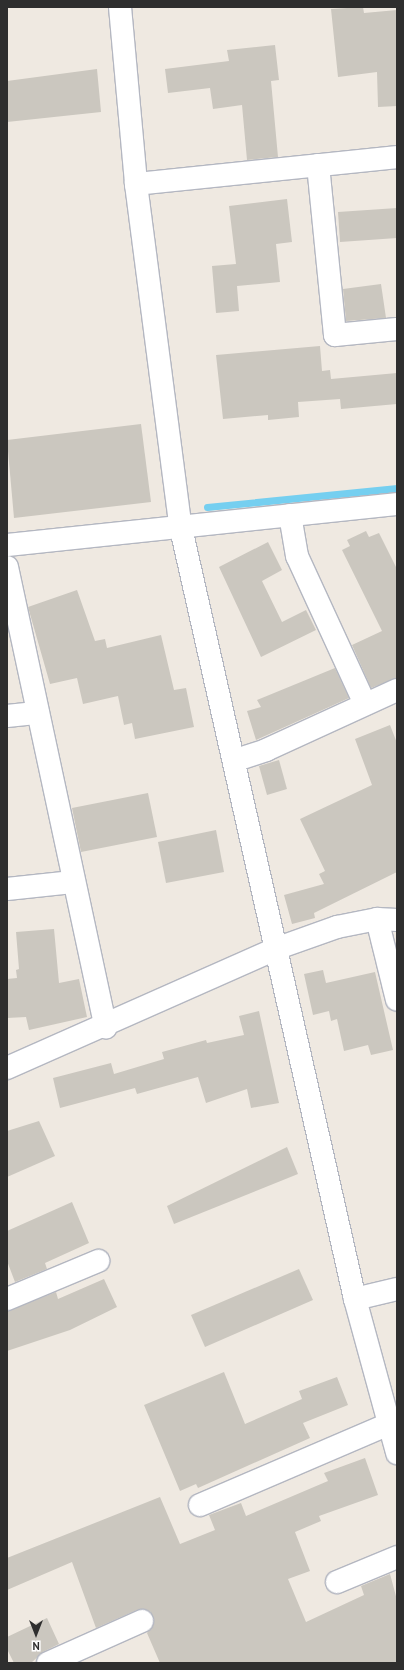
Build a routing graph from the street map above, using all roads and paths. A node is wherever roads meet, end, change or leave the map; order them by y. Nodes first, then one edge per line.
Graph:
1 (120, 7) edge
2 (397, 157) edge
3 (318, 165) junction
4 (136, 184) junction
5 (397, 329) edge
6 (397, 504) edge
7 (290, 515) junction
8 (180, 524) junction
9 (7, 545) edge
10 (7, 568) edge
11 (397, 690) edge
12 (365, 704) junction
13 (38, 713) junction
14 (7, 716) edge
15 (236, 760) junction
16 (73, 882) junction
17 (7, 890) edge
18 (387, 919) edge
19 (278, 948) junction
20 (397, 1000) edge
21 (106, 1027) junction
22 (7, 1068) edge
23 (98, 1261) dead end
24 (397, 1289) edge
25 (7, 1299) edge
26 (355, 1299) junction
27 (388, 1425) junction
28 (397, 1453) edge
29 (200, 1505) dead end
30 (397, 1557) edge
31 (336, 1582) dead end
32 (142, 1621) dead end
33 (48, 1663) edge

1 - 4 street
2 - 3 street
3 - 4 street
3 - 5 street
4 - 8 street
6 - 7 street
7 - 8 street
7 - 12 street
8 - 9 street
8 - 15 street
10 - 13 street
11 - 12 street
12 - 15 street
13 - 14 street
13 - 16 street
15 - 19 street
16 - 17 street
16 - 21 street
18 - 19 street
18 - 20 street
19 - 21 street
19 - 26 street
21 - 22 street
23 - 25 street
24 - 26 street
26 - 27 street
27 - 28 street
27 - 29 street
30 - 31 street
32 - 33 street

